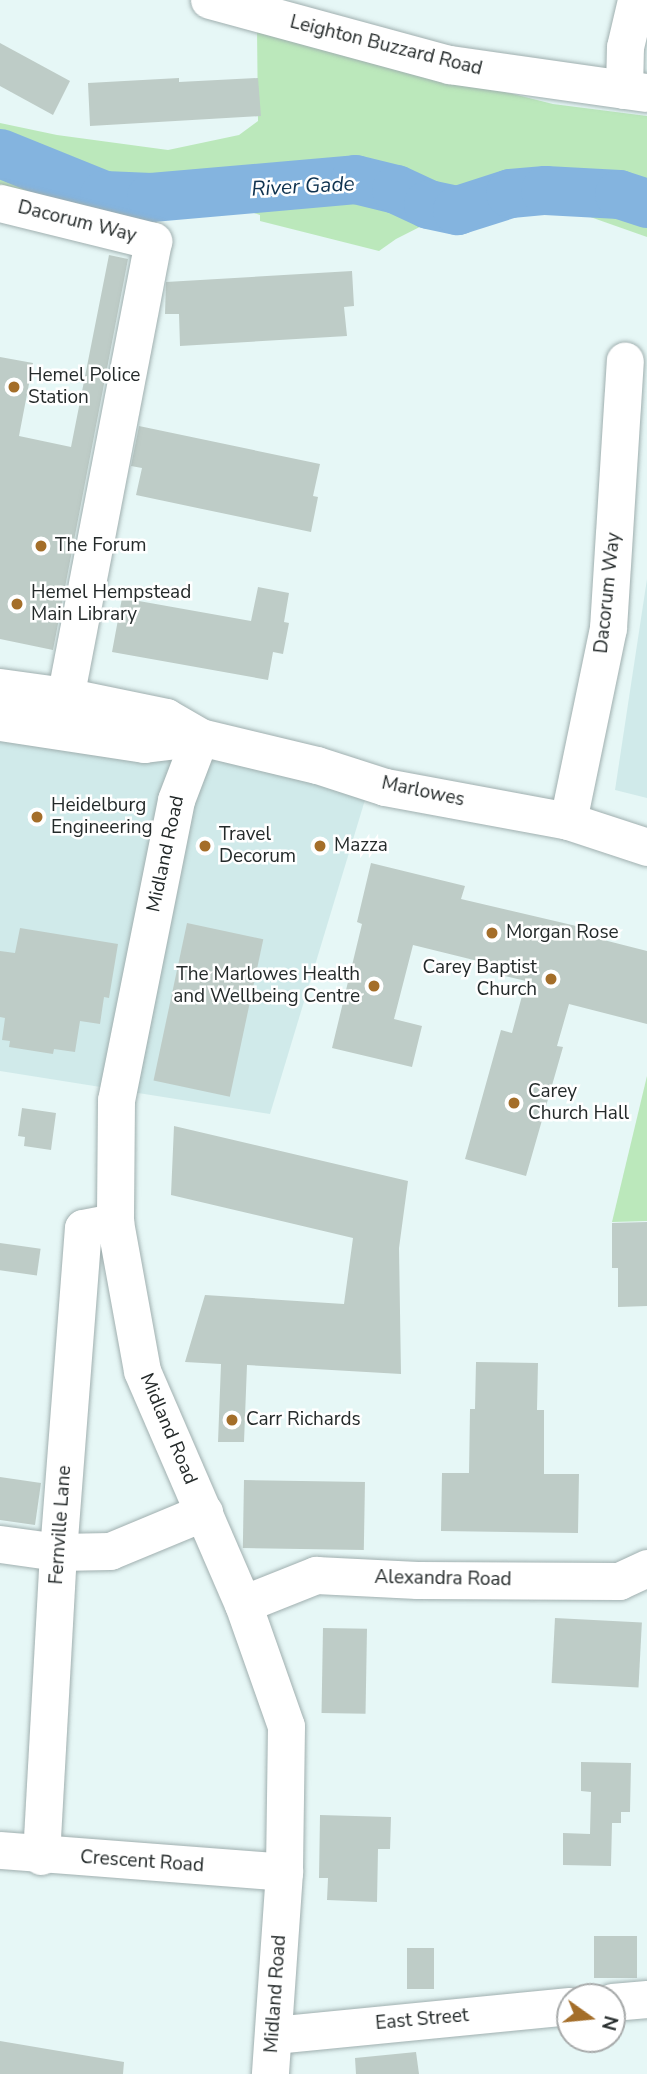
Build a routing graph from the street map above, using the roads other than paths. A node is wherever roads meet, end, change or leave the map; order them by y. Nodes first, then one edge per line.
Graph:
1 (210, 0) edge
2 (636, 0) edge
3 (636, 91) edge
4 (0, 203) edge
5 (625, 361) dead end
6 (0, 687) edge
7 (65, 696) junction
8 (0, 722) edge
9 (200, 737) junction
10 (569, 821) junction
11 (647, 847) edge
12 (115, 1222) junction
13 (204, 1512) junction
14 (0, 1544) edge
15 (58, 1552) junction
16 (647, 1568) edge
17 (243, 1604) junction
18 (0, 1850) edge
19 (41, 1856) junction
20 (284, 1872) junction
21 (647, 1999) edge
22 (626, 2001) edge
23 (556, 2007) edge
24 (274, 2035) junction
25 (270, 2074) edge

1 - 3 main road, Leighton Buzzard Road
2 - 3 street
4 - 7 street, Dacorum Way
5 - 10 street, Dacorum Way
6 - 7 street, Marlowes
7 - 9 street, Marlowes
8 - 9 street, Marlowes
9 - 10 street, Marlowes
9 - 12 street, Midland Road
10 - 11 street, Marlowes
12 - 13 street, Midland Road
12 - 15 street, Fernville Lane
13 - 15 street
13 - 17 street, Midland Road
14 - 15 street
15 - 19 street, Fernville Lane
16 - 17 street, Alexandra Road
17 - 20 street, Midland Road
18 - 19 street, Crescent Road
19 - 20 street, Crescent Road
20 - 24 street, Midland Road
21 - 22 street
23 - 24 street, East Street
24 - 25 street, Midland Road

